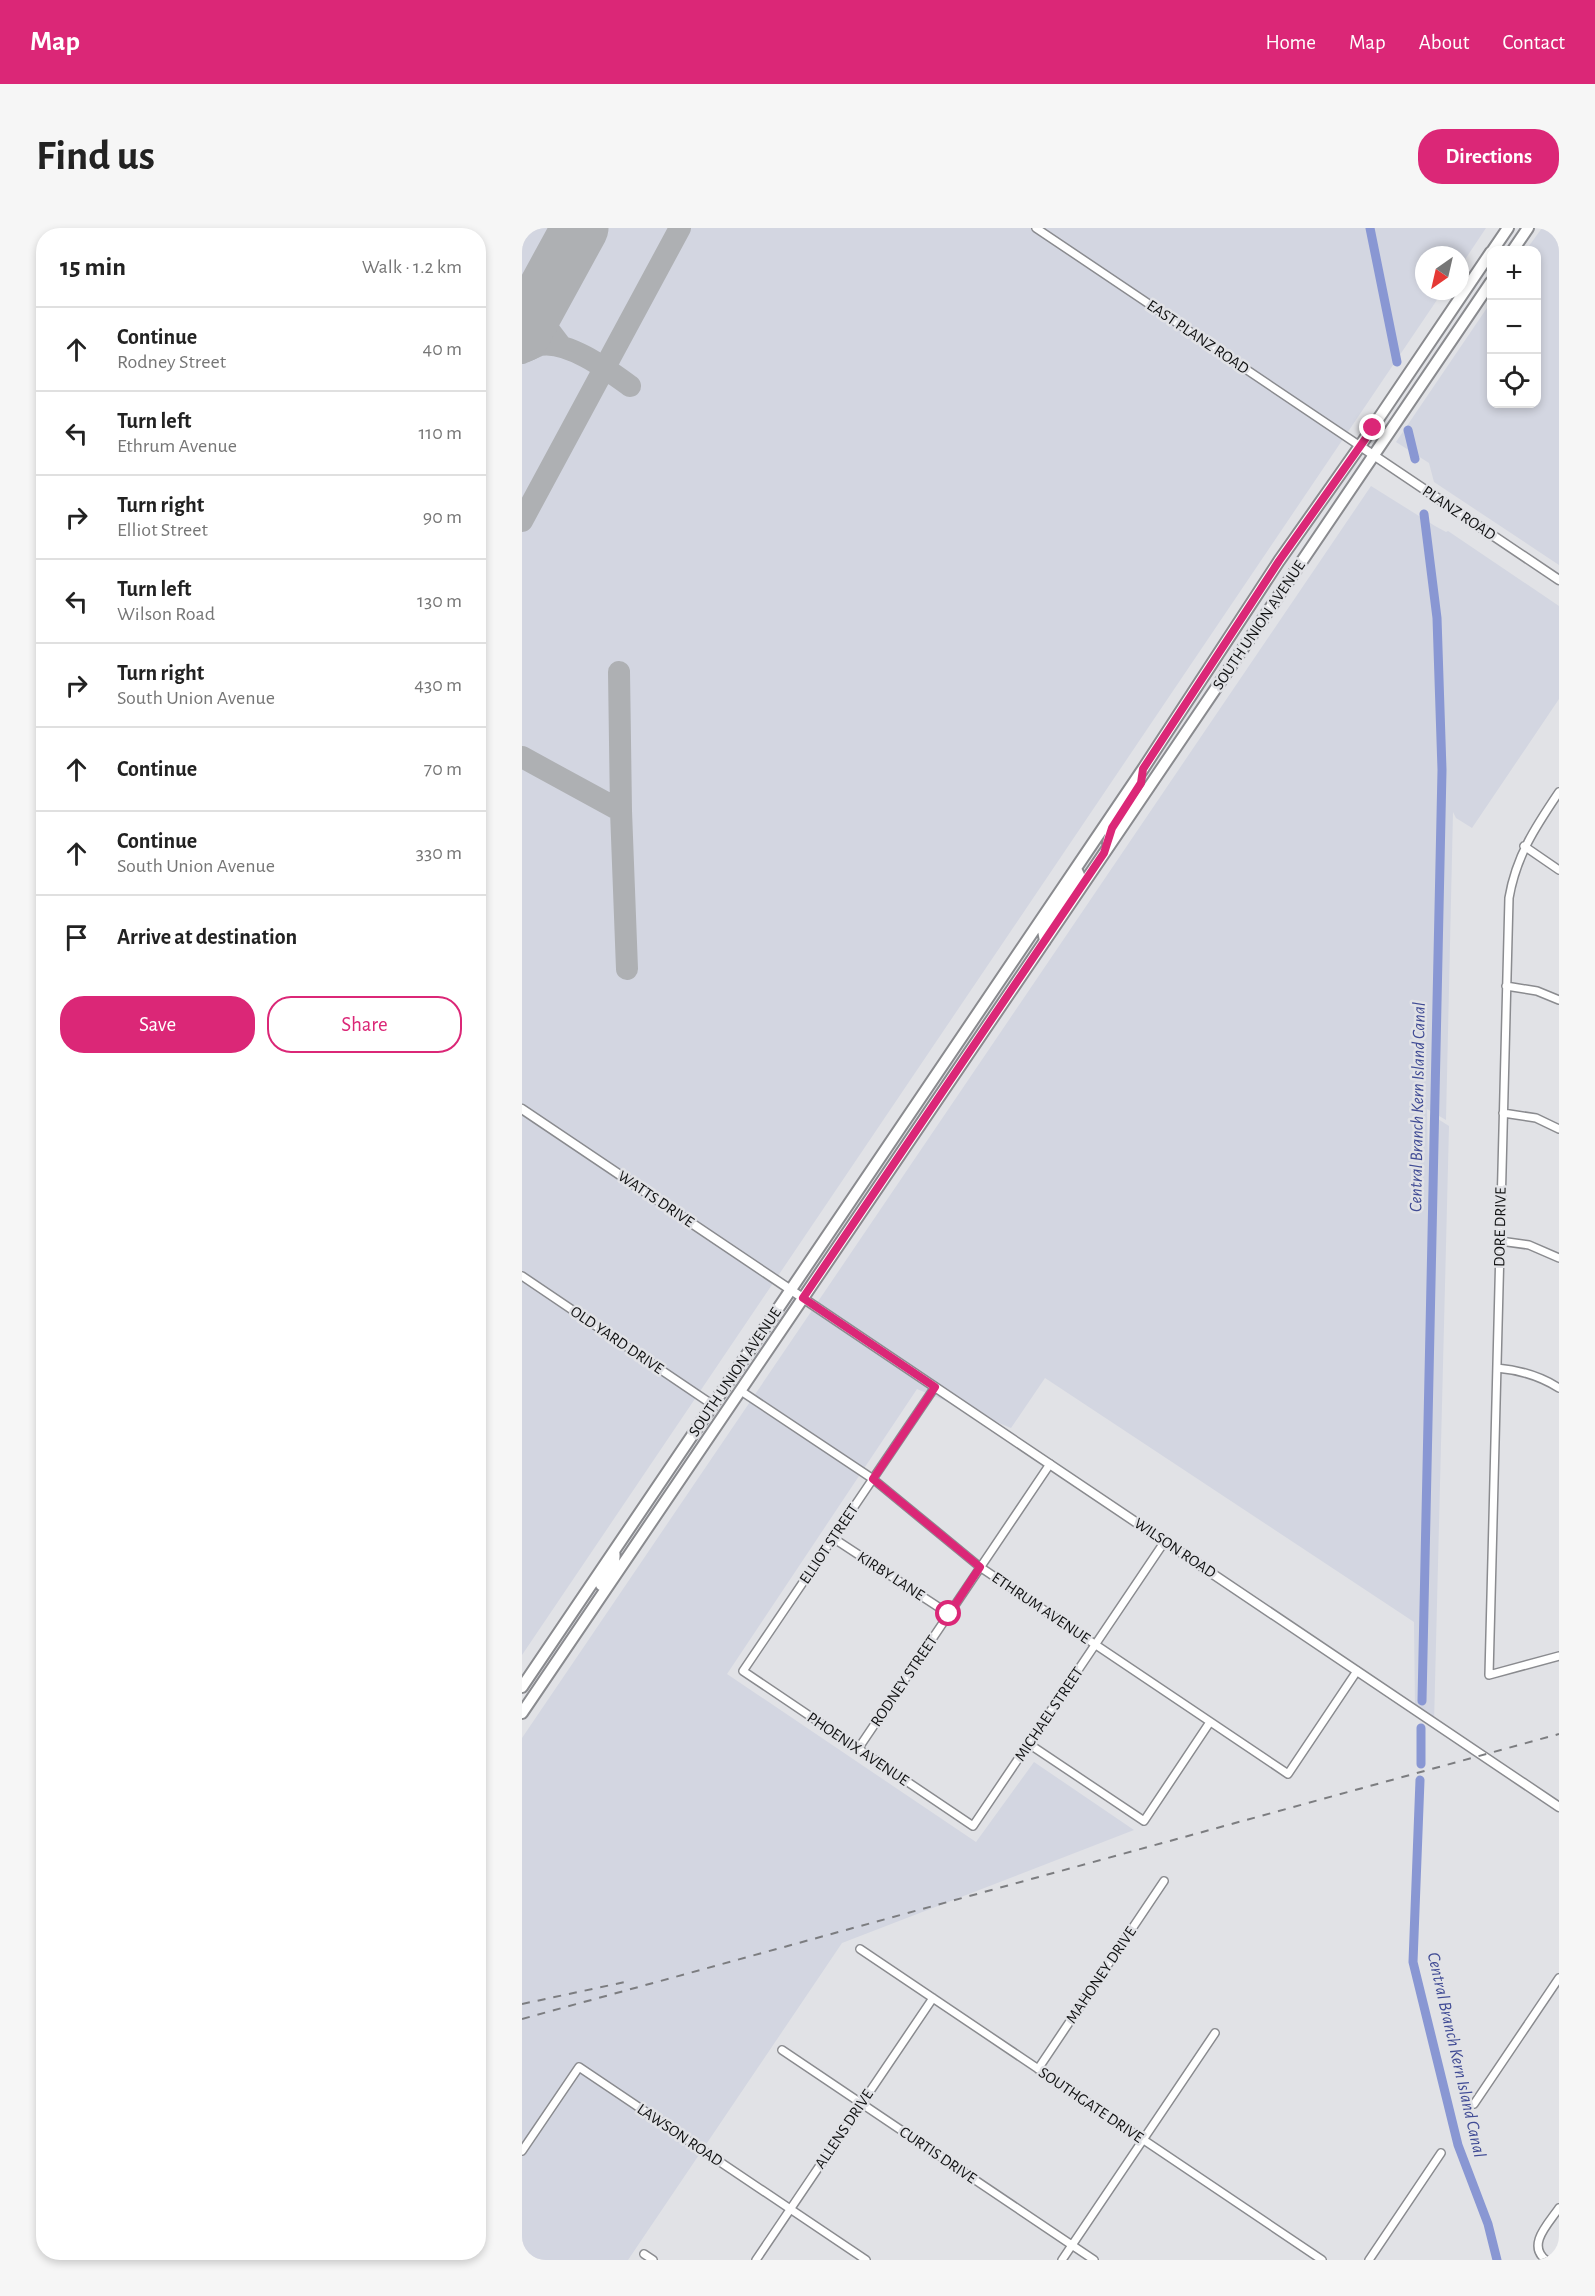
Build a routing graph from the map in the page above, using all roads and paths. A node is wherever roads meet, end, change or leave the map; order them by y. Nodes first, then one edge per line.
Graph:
1 (1036, 228) edge
2 (1508, 228) edge
3 (1528, 228) edge
4 (1045, 231) edge
5 (1495, 246) edge
6 (1516, 246) edge
7 (1487, 258) edge
8 (1487, 288) edge
9 (1360, 446) junction
10 (1374, 455) junction
11 (1559, 580) edge
12 (1214, 663) junction
13 (1227, 671) junction
14 (1143, 769) junction
15 (1559, 792) edge
16 (1524, 846) junction
17 (1106, 850) junction
18 (1076, 869) junction
19 (1559, 870) edge
20 (1045, 941) junction
21 (1506, 986) junction
22 (1559, 1000) edge
23 (937, 1074) junction
24 (949, 1083) junction
25 (522, 1109) edge
26 (1503, 1113) junction
27 (1559, 1129) edge
28 (1500, 1240) junction
29 (1559, 1258) edge
30 (522, 1276) edge
31 (791, 1290) junction
32 (803, 1298) junction
33 (1497, 1368) junction
34 (935, 1387) junction
35 (1559, 1389) edge
36 (741, 1391) junction
37 (713, 1405) junction
38 (1050, 1464) junction
39 (873, 1479) junction
40 (833, 1538) junction
41 (1165, 1541) junction
42 (614, 1551) junction
43 (980, 1567) junction
44 (949, 1614) junction
45 (563, 1626) junction
46 (579, 1630) junction
47 (1095, 1645) junction
48 (1559, 1656) edge
49 (743, 1671) joint
50 (1358, 1671) junction
51 (522, 1687) edge
52 (536, 1692) junction
53 (522, 1713) edge
54 (1210, 1722) junction
55 (1029, 1744) junction
56 (858, 1749) junction
57 (1559, 1807) edge
58 (973, 1826) joint
59 (1164, 1881) dead end
60 (860, 1949) dead end
61 (1559, 1978) edge
62 (933, 1998) junction
63 (1215, 2033) dead end
64 (782, 2050) dead end
65 (1038, 2069) junction
66 (861, 2104) junction
67 (1474, 2104) dead end
68 (1143, 2140) junction
69 (522, 2151) edge
70 (1442, 2152) dead end
71 (1559, 2208) edge
72 (790, 2209) junction
73 (1072, 2245) junction
74 (644, 2254) dead end
75 (653, 2260) edge
76 (756, 2260) edge
77 (866, 2260) edge
78 (1062, 2260) edge
79 (1094, 2260) edge
80 (1322, 2260) edge
81 (1369, 2260) edge
82 (1546, 2260) edge

1 - 4 street, EAST PLANZ ROAD
2 - 5 main road, SOUTH UNION AVENUE
3 - 6 main road
4 - 9 street, EAST PLANZ ROAD
7 - 9 main road, SOUTH UNION AVENUE
8 - 10 main road, SOUTH UNION AVENUE
9 - 10 street, PLANZ ROAD
9 - 12 main road, SOUTH UNION AVENUE
10 - 11 street, PLANZ ROAD
10 - 13 main road, SOUTH UNION AVENUE
12 - 13 main road
12 - 14 main road, SOUTH UNION AVENUE
13 - 17 main road, SOUTH UNION AVENUE
14 - 17 main road
14 - 18 main road, SOUTH UNION AVENUE
15 - 16 street, DORE DRIVE
16 - 19 street
16 - 21 street, DORE DRIVE
17 - 20 main road, SOUTH UNION AVENUE
18 - 20 main road
18 - 23 main road, SOUTH UNION AVENUE
20 - 24 main road, SOUTH UNION AVENUE
21 - 22 street
21 - 26 street, DORE DRIVE
23 - 24 main road
23 - 31 main road, SOUTH UNION AVENUE
24 - 32 main road, SOUTH UNION AVENUE
25 - 31 street, WATTS DRIVE
26 - 27 street
26 - 28 street, DORE DRIVE
28 - 29 street
28 - 33 street, DORE DRIVE
30 - 37 street, OLD YARD DRIVE
31 - 32 street, WILSON ROAD
31 - 37 main road, SOUTH UNION AVENUE
32 - 34 street, WILSON ROAD
32 - 36 main road, SOUTH UNION AVENUE
33 - 35 street
33 - 48 street, DORE DRIVE
34 - 38 street, WILSON ROAD
34 - 39 street, ELLIOT STREET
36 - 39 street, ETHRUM AVENUE
36 - 46 main road, SOUTH UNION AVENUE
37 - 42 main road, SOUTH UNION AVENUE
38 - 41 street, WILSON ROAD
38 - 43 street, RODNEY STREET
39 - 40 street, ELLIOT STREET
39 - 43 street, ETHRUM AVENUE
40 - 44 street, KIRBY LANE
40 - 49 street, ELLIOT STREET
41 - 47 street, MICHAEL STREET
41 - 50 street, WILSON ROAD
42 - 45 main road, SOUTH UNION AVENUE
42 - 46 main road
43 - 44 street, RODNEY STREET
43 - 47 street, ETHRUM AVENUE
44 - 56 street, RODNEY STREET
45 - 51 main road, SOUTH UNION AVENUE
45 - 52 main road
46 - 52 main road, SOUTH UNION AVENUE
47 - 54 street, ETHRUM AVENUE
47 - 55 street, MICHAEL STREET
49 - 56 street, PHOENIX AVENUE
50 - 54 street, ETHRUM AVENUE
50 - 57 street, WILSON ROAD
52 - 53 main road, SOUTH UNION AVENUE
54 - 55 street
55 - 58 street, MICHAEL STREET
56 - 58 street, PHOENIX AVENUE
59 - 65 street, MAHONEY DRIVE
60 - 62 street, SOUTHGATE DRIVE
61 - 67 street
62 - 65 street, SOUTHGATE DRIVE
62 - 66 street, ALLENS DRIVE
63 - 68 street
64 - 66 street, CURTIS DRIVE
65 - 68 street, SOUTHGATE DRIVE
66 - 72 street, ALLENS DRIVE
66 - 73 street, CURTIS DRIVE
68 - 73 street
68 - 80 street, SOUTHGATE DRIVE
69 - 72 street, LAWSON ROAD
70 - 81 street
71 - 82 street
72 - 76 street, ALLENS DRIVE
72 - 77 street, LAWSON ROAD
73 - 78 street
73 - 79 street, CURTIS DRIVE
74 - 75 street

